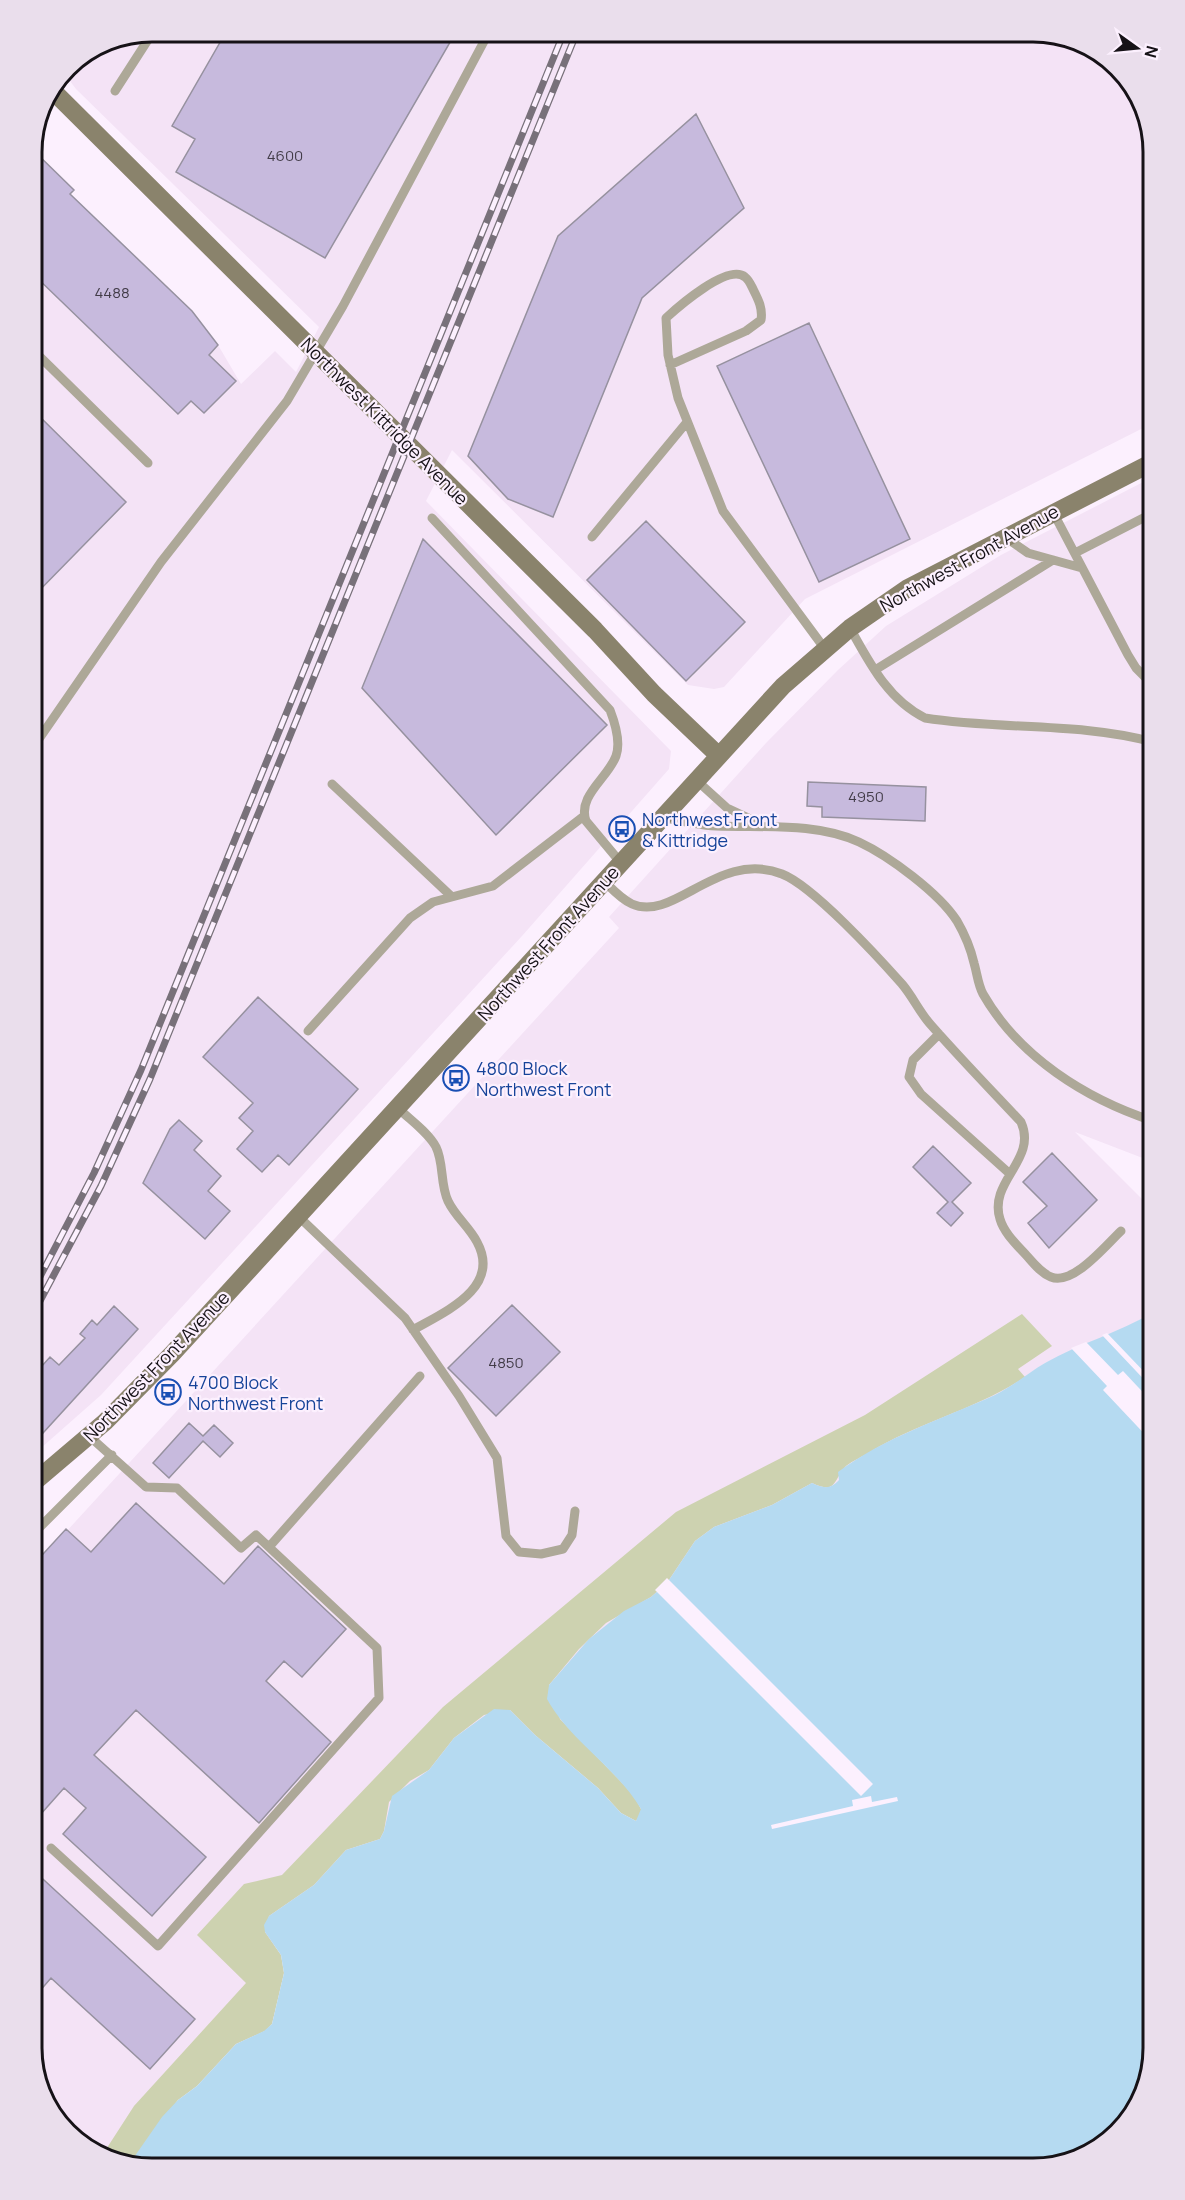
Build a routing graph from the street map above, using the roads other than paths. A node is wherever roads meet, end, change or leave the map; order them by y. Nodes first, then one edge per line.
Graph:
1 (147, 42) edge
2 (484, 42) edge
3 (115, 91) dead end
4 (58, 96) edge
5 (42, 359) edge
6 (669, 365) junction
7 (687, 422) junction
8 (148, 463) dead end
9 (1143, 467) edge
10 (1053, 512) junction
11 (432, 518) dead end
12 (1143, 519) edge
13 (1005, 536) junction
14 (592, 537) dead end
15 (1075, 553) junction
16 (1053, 560) junction
17 (1082, 568) junction
18 (850, 628) junction
19 (825, 649) junction
20 (875, 670) junction
21 (1143, 675) edge
22 (42, 735) edge
23 (1143, 739) edge
24 (718, 755) junction
25 (696, 780) junction
26 (332, 784) dead end
27 (584, 816) junction
28 (661, 817) junction
29 (771, 826) junction
30 (621, 862) junction
31 (604, 881) junction
32 (451, 896) junction
33 (308, 1031) dead end
34 (939, 1034) junction
35 (398, 1108) junction
36 (1143, 1116) edge
37 (1010, 1174) junction
38 (298, 1216) junction
39 (1121, 1231) dead end
40 (413, 1330) junction
41 (420, 1376) dead end
42 (89, 1436) junction
43 (112, 1455) junction
44 (42, 1476) edge
45 (575, 1511) dead end
46 (42, 1525) edge
47 (269, 1547) junction
48 (51, 1848) dead end

1 - 3 lane
2 - 22 lane
4 - 24 main road, Northwest Kittridge Avenue
5 - 8 lane
6 - 6 lane
6 - 7 lane
7 - 14 lane
7 - 19 lane
9 - 10 main road, Northwest Front Avenue
10 - 13 main road, Northwest Front Avenue
10 - 15 lane
11 - 27 lane
12 - 15 lane
13 - 16 lane
13 - 18 main road, Northwest Front Avenue
15 - 17 lane
16 - 17 lane
16 - 20 lane
17 - 21 lane
18 - 19 main road, Northwest Front Avenue
18 - 20 lane
19 - 24 main road, Northwest Front Avenue
20 - 23 lane
24 - 25 main road, Northwest Front Avenue
25 - 28 main road, Northwest Front Avenue
25 - 29 lane
26 - 32 lane
27 - 30 lane
27 - 32 lane
28 - 29 lane
28 - 30 main road, Northwest Front Avenue
29 - 36 lane
30 - 31 main road, Northwest Front Avenue
31 - 34 lane
31 - 35 main road, Northwest Front Avenue
32 - 33 lane
34 - 37 lane
34 - 37 lane
35 - 38 main road, Northwest Front Avenue
35 - 40 lane
37 - 39 lane
38 - 40 lane
38 - 42 main road, Northwest Front Avenue
40 - 45 lane
41 - 47 lane
42 - 43 lane
42 - 44 main road, Northwest Front Avenue
43 - 46 lane
43 - 47 lane
47 - 48 lane

